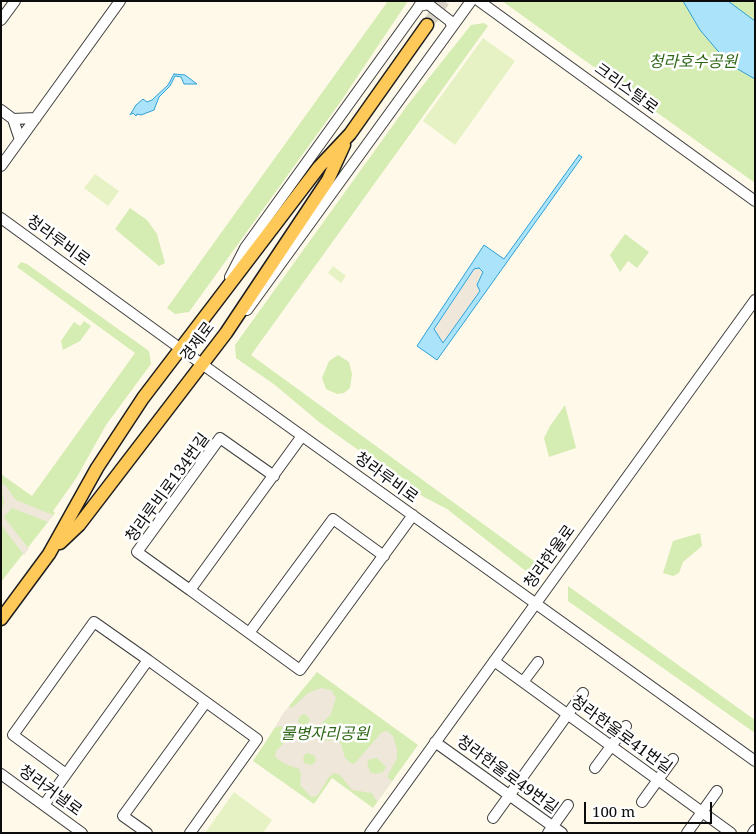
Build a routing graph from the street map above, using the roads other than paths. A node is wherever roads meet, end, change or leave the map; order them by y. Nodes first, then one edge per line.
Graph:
1 (15, 1) edge
2 (120, 1) edge
3 (471, 1) edge
4 (479, 1) edge
5 (421, 4) edge
6 (1, 20) edge
7 (427, 25) tunnel mouth
8 (452, 27) junction
9 (1, 110) edge
10 (36, 118) junction
11 (13, 119) junction
12 (350, 134) junction
13 (20, 140) junction
14 (1, 166) edge
15 (755, 201) edge
16 (1, 218) edge
17 (755, 300) edge
18 (218, 301) junction
19 (226, 333) junction
20 (181, 349) junction
21 (202, 364) junction
22 (302, 436) junction
23 (274, 476) junction
24 (412, 516) junction
25 (49, 554) junction
26 (384, 556) junction
27 (190, 590) junction
28 (535, 604) junction
29 (1, 619) edge
30 (248, 633) junction
31 (148, 660) junction
32 (494, 661) junction
33 (538, 662) dead end
34 (523, 682) junction
35 (583, 693) dead end
36 (206, 702) junction
37 (568, 714) junction
38 (626, 726) dead end
39 (435, 742) junction
40 (611, 746) junction
41 (673, 760) dead end
42 (755, 761) edge
43 (595, 768) dead end
44 (1, 774) edge
45 (66, 774) junction
46 (658, 780) junction
47 (717, 791) dead end
48 (510, 795) junction
49 (642, 802) dead end
50 (44, 805) junction
51 (568, 805) dead end
52 (702, 812) junction
53 (493, 818) dead end
54 (550, 829) edge
55 (82, 833) edge
56 (147, 833) edge
57 (190, 833) edge
58 (370, 833) edge
59 (562, 833) edge
60 (687, 833) edge
61 (731, 833) edge

1 - 6 street
2 - 10 street
3 - 8 street
4 - 15 street, 크리스탈로
5 - 8 street
5 - 18 street
7 - 12 main road, 경제로
8 - 19 street
9 - 11 street
10 - 11 street
10 - 13 street
11 - 13 street
12 - 18 main road, 경제로
12 - 19 main road, 경제로
13 - 14 street
16 - 20 street, 청라루비로
17 - 28 street, 청라한울로
18 - 20 main road, 경제로
19 - 21 main road, 경제로
20 - 21 street, 청라루비로
20 - 25 main road, 경제로
21 - 22 street, 청라루비로
21 - 25 main road, 경제로
22 - 23 street
22 - 24 street, 청라루비로
23 - 27 street
23 - 27 street, 청라루비로134번길
24 - 26 street
24 - 28 street, 청라루비로
25 - 29 main road, 경제로
26 - 30 street
26 - 30 street, 청라루비로134번길
27 - 30 street, 청라루비로134번길
28 - 32 street, 청라한울로
28 - 42 street, 청라루비로
31 - 36 street
31 - 45 street
31 - 45 street
32 - 34 street, 청라한울로41번길
32 - 39 street, 청라한울로
33 - 34 street
34 - 37 street, 청라한울로41번길
35 - 37 street
36 - 56 street
36 - 57 street
37 - 40 street, 청라한울로41번길
37 - 48 street
38 - 40 street
39 - 48 street, 청라한울로49번길
39 - 58 street, 청라한울로
40 - 43 street
40 - 46 street, 청라한울로41번길
41 - 46 street
44 - 50 street, 청라커낼로
45 - 50 street
46 - 49 street
46 - 52 street, 청라한울로41번길
47 - 52 street
48 - 53 street
48 - 54 street, 청라한울로49번길
50 - 55 street, 청라커낼로
51 - 54 street
52 - 60 street
52 - 61 street, 청라한울로41번길
54 - 59 street, 청라한울로49번길

